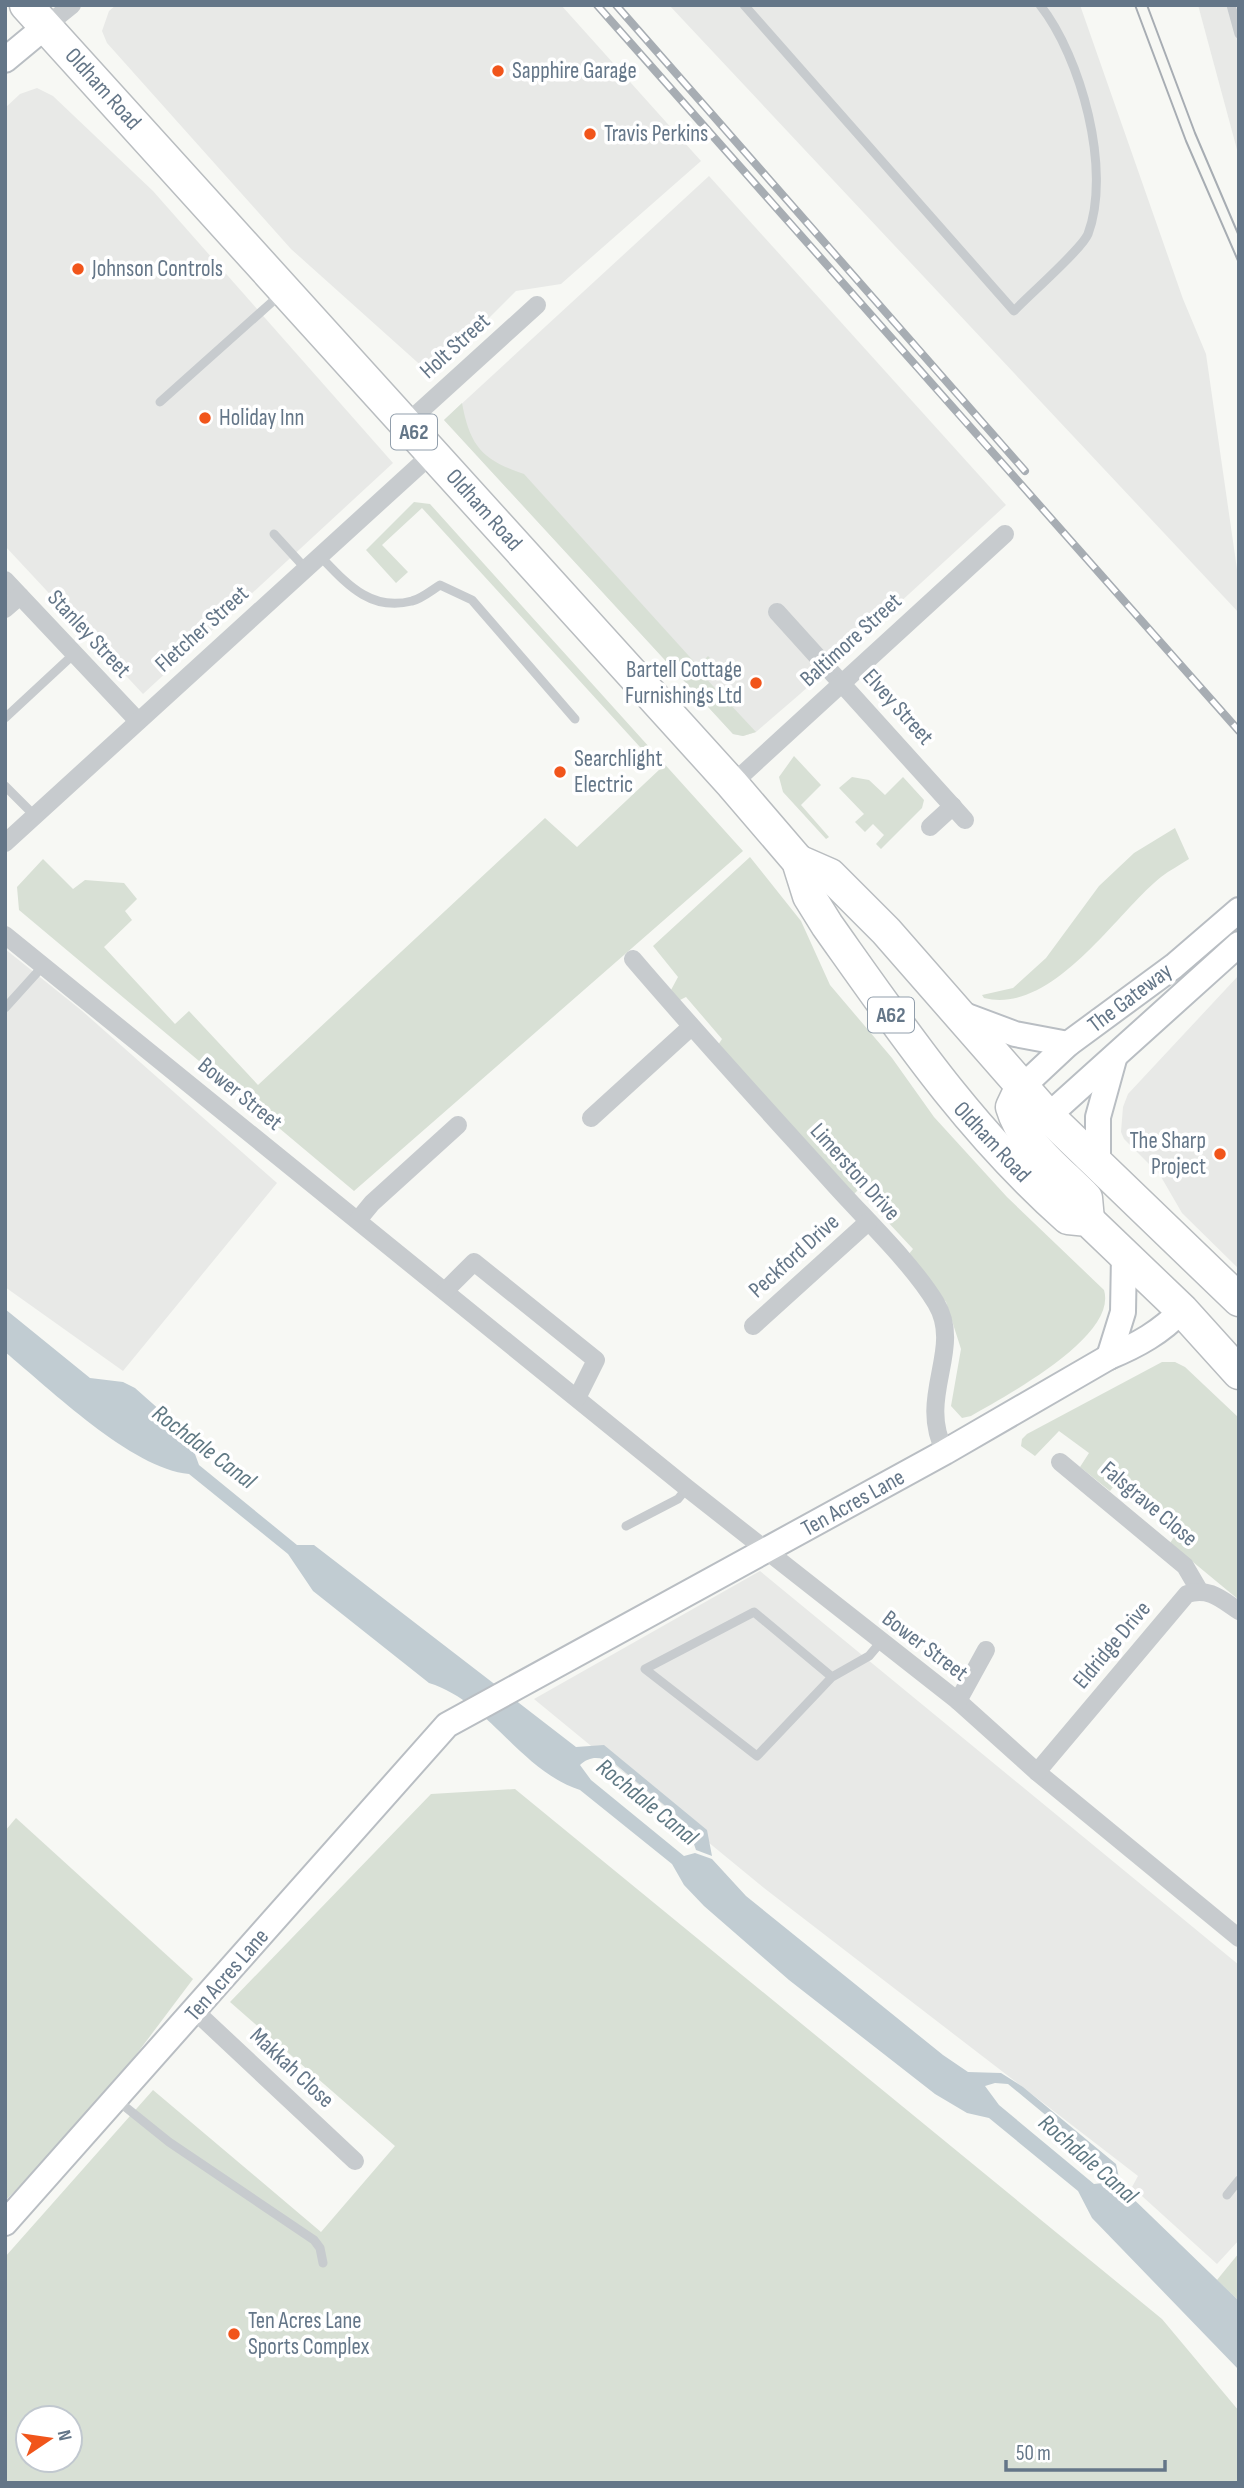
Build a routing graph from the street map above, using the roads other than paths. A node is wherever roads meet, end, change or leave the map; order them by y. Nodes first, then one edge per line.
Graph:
1 (72, 5) edge
2 (744, 5) edge
3 (1040, 5) edge
4 (1231, 5) edge
5 (36, 16) edge
6 (1239, 34) edge
7 (5, 60) edge
8 (285, 290) junction
9 (537, 305) dead end
10 (160, 402) dead end
11 (407, 424) junction
12 (433, 453) junction
13 (274, 534) dead end
14 (1005, 534) dead end
15 (320, 556) junction
16 (306, 569) junction
17 (5, 580) edge
18 (20, 596) junction
19 (5, 609) edge
20 (777, 612) dead end
21 (74, 654) junction
22 (842, 682) junction
23 (5, 718) edge
24 (575, 719) dead end
25 (138, 721) junction
26 (732, 784) junction
27 (5, 786) edge
28 (953, 806) junction
29 (35, 816) junction
30 (965, 820) dead end
31 (930, 827) dead end
32 (5, 843) edge
33 (798, 861) junction
34 (1239, 910) edge
35 (5, 934) edge
36 (1239, 944) edge
37 (633, 959) dead end
38 (43, 966) junction
39 (5, 1008) edge
40 (959, 1013) junction
41 (691, 1027) junction
42 (1068, 1044) junction
43 (1114, 1059) junction
44 (1021, 1088) junction
45 (1048, 1116) junction
46 (591, 1118) dead end
47 (458, 1125) dead end
48 (1014, 1147) junction
49 (1098, 1163) junction
50 (358, 1220) junction
51 (868, 1222) junction
52 (1124, 1255) junction
53 (1214, 1276) junction
54 (445, 1291) junction
55 (1239, 1300) edge
56 (1182, 1310) junction
57 (753, 1326) dead end
58 (1109, 1357) junction
59 (1239, 1373) edge
60 (577, 1398) junction
61 (945, 1452) junction
62 (1060, 1462) dead end
63 (687, 1488) junction
64 (626, 1526) dead end
65 (766, 1552) junction
66 (1199, 1590) junction
67 (1239, 1611) edge
68 (880, 1643) junction
69 (986, 1650) dead end
70 (832, 1677) junction
71 (958, 1701) junction
72 (1037, 1772) junction
73 (1239, 1938) edge
74 (195, 2011) junction
75 (117, 2100) junction
76 (355, 2161) dead end
77 (1239, 2180) edge
78 (1227, 2194) dead end
79 (5, 2222) edge
80 (323, 2263) dead end

1 - 5 street
2 - 3 lane
4 - 6 lane
5 - 7 street
5 - 8 highway, Oldham Road / A62
8 - 10 lane
8 - 11 highway, Oldham Road / A62
9 - 11 street, Holt Street
11 - 12 highway, Oldham Road / A62
12 - 15 street, Fletcher Street
12 - 26 highway, Oldham Road / A62
13 - 16 lane
14 - 22 street, Baltimore Street
15 - 16 street, Fletcher Street
15 - 24 lane
16 - 25 street, Fletcher Street
17 - 18 street, Stanley Street
18 - 19 street
18 - 21 street, Stanley Street
20 - 22 street, Elvey Street
21 - 23 lane
21 - 25 street, Stanley Street
22 - 26 street, Baltimore Street
22 - 28 street, Elvey Street
25 - 29 street, Fletcher Street
26 - 33 highway, Oldham Road / A62
27 - 29 lane
28 - 30 street, Elvey Street
28 - 31 street
29 - 32 street, Fletcher Street
33 - 40 highway, Oldham Road / A62
33 - 48 highway, Oldham Road / A62
34 - 42 street, The Gateway
35 - 38 street, Bower Street
36 - 43 street, The Gateway
37 - 41 street, Limerston Drive
38 - 39 lane
38 - 50 street, Bower Street
40 - 42 street
40 - 44 highway, Oldham Road / A62
41 - 46 street
41 - 51 street, Limerston Drive
42 - 44 street, The Gateway
43 - 45 street, The Gateway
43 - 49 street
44 - 45 highway, Oldham Road / A62
44 - 48 highway
45 - 48 highway
45 - 49 highway, Oldham Road / A62
47 - 50 street
48 - 52 highway, Oldham Road
49 - 53 highway, Oldham Road / A62
50 - 54 street, Bower Street
51 - 57 street, Peckford Drive
51 - 61 street, Limerston Drive
52 - 56 highway
52 - 58 street
53 - 55 highway, Oldham Road / A62
53 - 56 highway
54 - 60 street, Bower Street
54 - 60 street
56 - 58 street, Ten Acres Lane
56 - 59 highway
58 - 61 street, Ten Acres Lane
60 - 63 street, Bower Street
61 - 65 street, Ten Acres Lane
62 - 66 street, Falsgrave Close
63 - 64 lane
63 - 65 street, Bower Street
65 - 68 street, Bower Street
65 - 74 street, Ten Acres Lane
66 - 67 street
66 - 72 street, Eldridge Drive
68 - 70 lane
68 - 71 street, Bower Street
69 - 71 street
70 - 70 lane
71 - 72 street, Bower Street
72 - 73 street, Bower Street
74 - 75 street, Ten Acres Lane
74 - 76 street, Makkah Close
75 - 79 street, Ten Acres Lane
75 - 80 lane
77 - 78 lane

